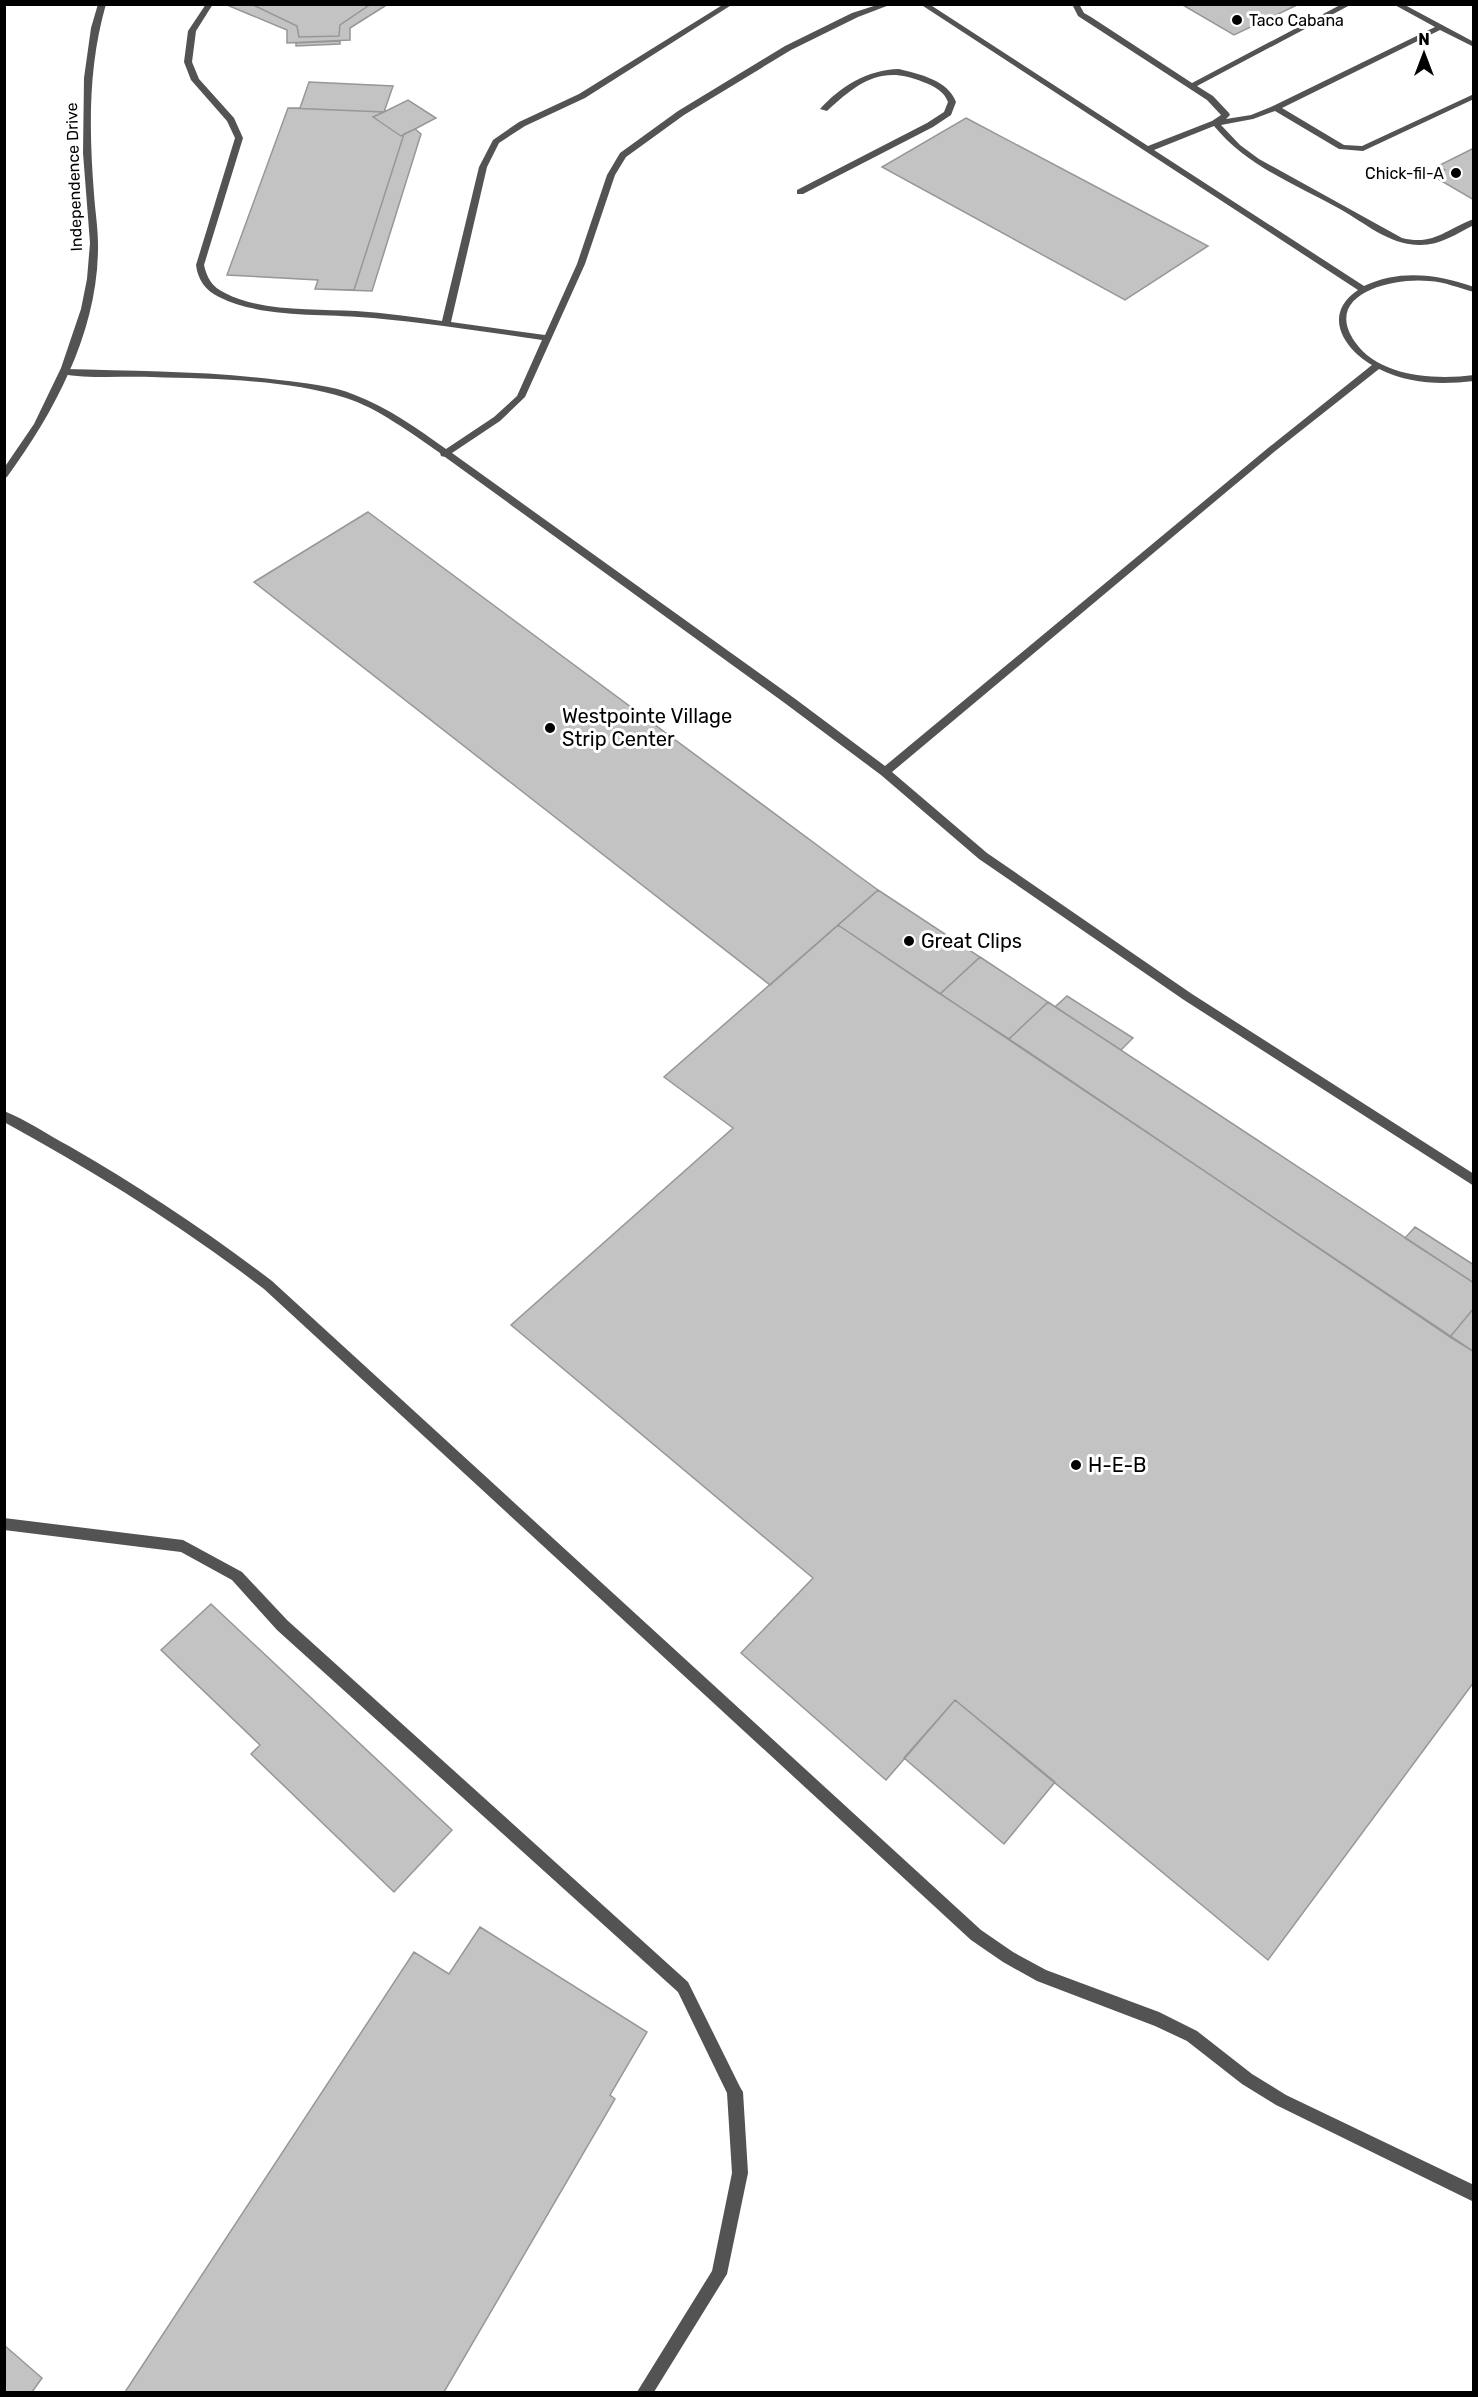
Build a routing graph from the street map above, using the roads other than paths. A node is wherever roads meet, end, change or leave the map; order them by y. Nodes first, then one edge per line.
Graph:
1 (102, 4) edge
2 (210, 4) edge
3 (730, 4) edge
4 (889, 4) edge
5 (923, 4) edge
6 (1075, 4) edge
7 (1349, 4) edge
8 (1396, 4) edge
9 (1440, 28) junction
10 (1473, 45) edge
11 (1191, 86) junction
12 (1473, 96) edge
13 (1276, 108) junction
14 (824, 109) dead end
15 (1215, 123) junction
16 (1149, 149) junction
17 (800, 192) dead end
18 (1473, 220) edge
19 (1473, 282) edge
20 (1463, 285) junction
21 (1363, 289) junction
22 (1473, 290) edge
23 (446, 324) junction
24 (548, 338) junction
25 (1378, 365) junction
26 (64, 372) junction
27 (1473, 378) edge
28 (444, 454) junction
29 (4, 475) edge
30 (885, 772) junction
31 (4, 1116) edge
32 (1473, 1181) edge
33 (4, 1524) edge
34 (1473, 2194) edge
35 (645, 2392) edge

1 - 26 street, Independence Drive
2 - 23 street
3 - 23 street
4 - 24 street
5 - 16 street
6 - 11 street
7 - 11 street
8 - 9 street
9 - 10 street
9 - 13 street
11 - 15 street
12 - 13 street
13 - 15 street
14 - 17 street
15 - 16 street
15 - 18 street
16 - 21 street
19 - 20 street
20 - 21 street
20 - 22 street
21 - 25 street
23 - 24 street
24 - 28 street
25 - 27 street
25 - 30 street
26 - 28 street
26 - 29 street, Independence Drive
28 - 30 street
30 - 32 street
31 - 34 street
33 - 35 street

